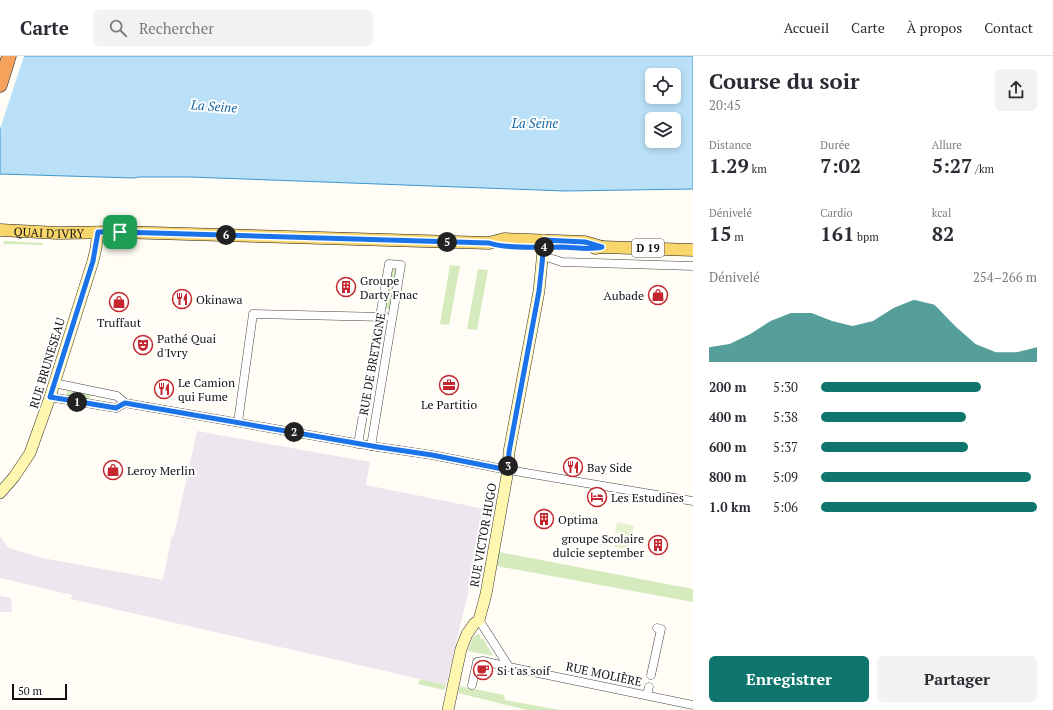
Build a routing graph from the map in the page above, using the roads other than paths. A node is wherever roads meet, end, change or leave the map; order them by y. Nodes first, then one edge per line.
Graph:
1 (9, 56) edge
2 (0, 85) edge
3 (0, 230) edge
4 (98, 232) junction
5 (544, 248) junction
6 (693, 250) edge
7 (693, 266) edge
8 (380, 317) junction
9 (392, 318) junction
10 (60, 385) junction
11 (92, 392) junction
12 (55, 398) junction
13 (125, 403) junction
14 (90, 404) junction
15 (238, 422) junction
16 (358, 444) junction
17 (370, 446) junction
18 (508, 470) junction
19 (0, 493) edge
20 (693, 501) edge
21 (479, 620) junction
22 (657, 628) dead end
23 (509, 667) junction
24 (651, 675) dead end
25 (472, 685) dead end
26 (693, 705) edge
27 (448, 710) edge

1 - 2 highway
3 - 4 main road, QUAI D'IVRY
4 - 5 main road, D 19
4 - 10 main road, RUE BRUNESEAU
5 - 6 main road, D 19
5 - 7 street
5 - 18 main road, RUE VICTOR HUGO
8 - 9 street
8 - 9 street, RUE DE BRETAGNE
8 - 15 street
8 - 16 street, RUE DE BRETAGNE
9 - 17 street, RUE DE BRETAGNE
10 - 11 street
10 - 12 main road, RUE BRUNESEAU
11 - 13 street
11 - 14 street
12 - 14 street
12 - 19 main road, RUE BRUNESEAU
13 - 14 street
13 - 15 street
15 - 16 street
16 - 17 street
17 - 18 street
18 - 20 street
18 - 21 main road, RUE VICTOR HUGO
21 - 23 street
21 - 27 main road, RUE VICTOR HUGO
22 - 24 street
23 - 25 street, RUE MOLIÈRE
23 - 26 street, RUE MOLIÈRE

